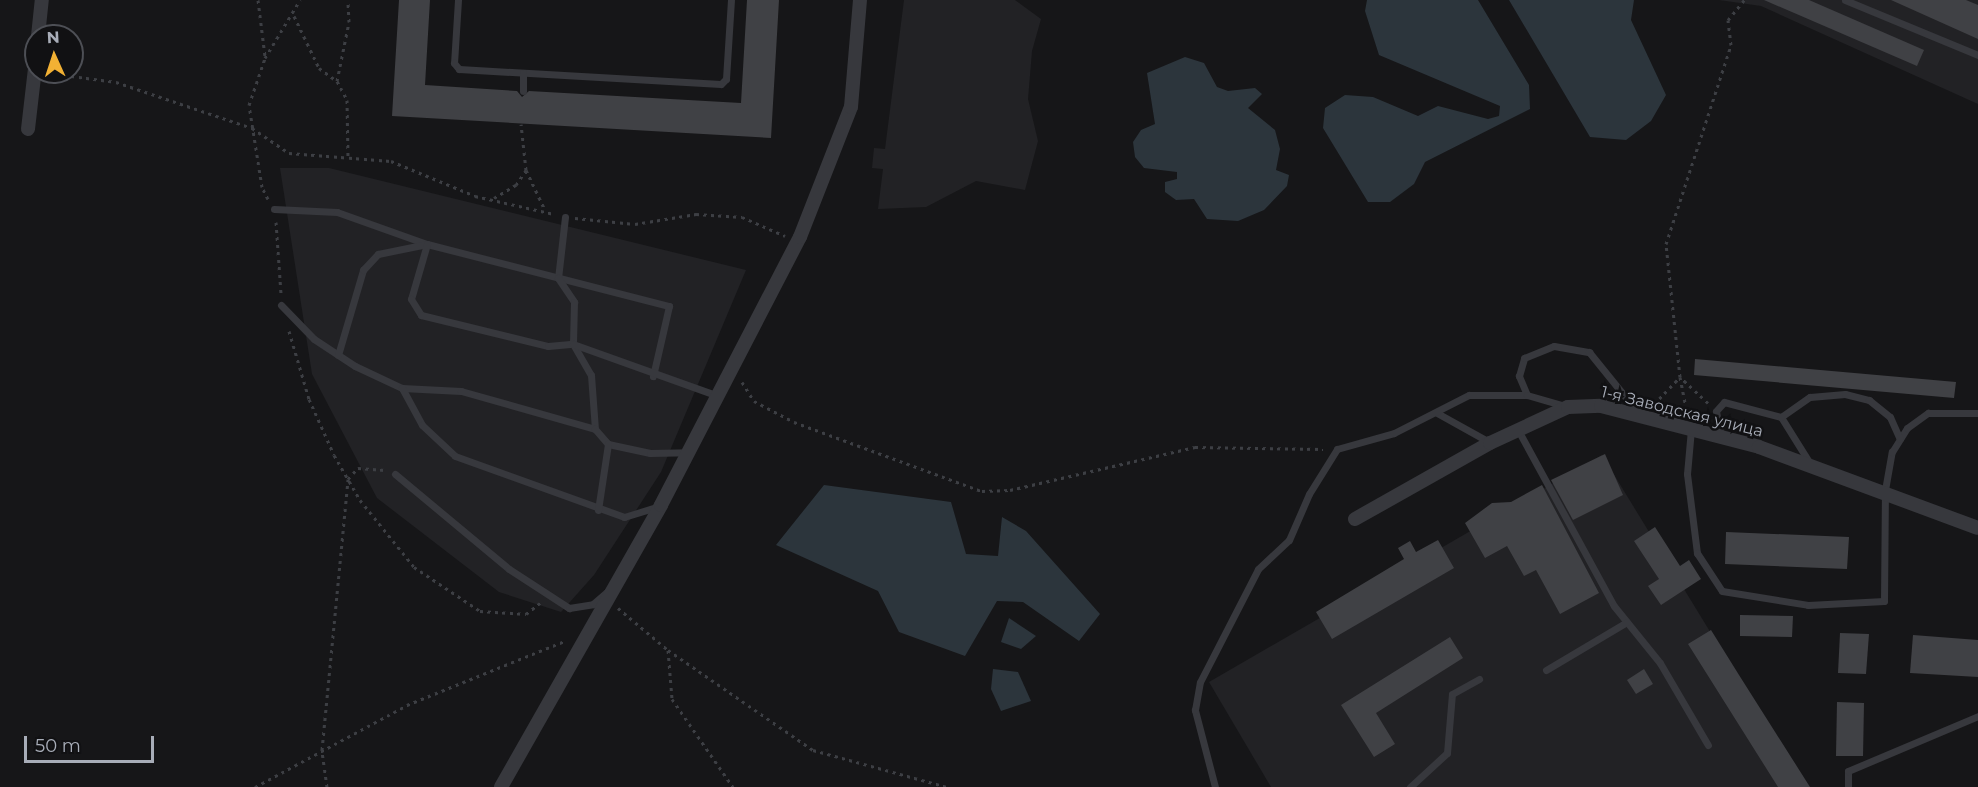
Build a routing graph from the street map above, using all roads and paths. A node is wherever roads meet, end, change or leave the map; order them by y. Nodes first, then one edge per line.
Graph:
1 (42, 0) edge
2 (258, 0) edge
3 (348, 0) edge
4 (458, 0) edge
5 (730, 0) edge
6 (860, 0) edge
7 (1744, 0) edge
8 (1845, 0) edge
9 (294, 16) dead end
10 (39, 24) edge
11 (1978, 55) edge
12 (265, 58) dead end
13 (523, 73) junction
14 (84, 78) edge
15 (337, 81) junction
16 (33, 84) edge
17 (522, 91) dead end
18 (521, 124) dead end
19 (28, 129) dead end
20 (348, 158) junction
21 (526, 170) junction
22 (492, 199) junction
23 (274, 209) dead end
24 (545, 210) junction
25 (565, 218) junction
26 (800, 237) junction
27 (427, 244) junction
28 (558, 278) junction
29 (281, 305) dead end
30 (573, 344) junction
31 (338, 355) junction
32 (733, 368) junction
33 (652, 376) junction
34 (1680, 377) junction
35 (402, 388) junction
36 (1527, 394) junction
37 (718, 397) junction
38 (1569, 407) junction
39 (1716, 411) junction
40 (1437, 413) junction
41 (1977, 414) edge
42 (1642, 417) junction
43 (1781, 417) junction
44 (595, 429) junction
45 (1690, 429) junction
46 (1518, 430) junction
47 (1721, 437) junction
48 (1900, 439) junction
49 (1490, 442) junction
50 (608, 444) junction
51 (1337, 449) junction
52 (689, 452) junction
53 (1811, 465) junction
54 (395, 474) joint
55 (1886, 490) junction
56 (661, 505) junction
57 (598, 510) junction
58 (1355, 519) dead end
59 (1978, 528) edge
60 (614, 586) junction
61 (1627, 622) junction
62 (586, 634) junction
63 (668, 650) junction
64 (1546, 670) dead end
65 (1479, 678) dead end
66 (1978, 716) edge
67 (1708, 745) dead end
68 (322, 750) junction
69 (255, 787) edge
70 (327, 787) edge
71 (501, 787) edge
72 (732, 787) edge
73 (947, 787) edge
74 (1215, 787) edge
75 (1410, 787) edge
76 (1848, 787) edge

1 - 10 street
2 - 12 path
3 - 15 path
4 - 13 lane
5 - 13 lane
6 - 26 street
7 - 34 path
8 - 11 lane
9 - 15 path
13 - 17 lane
14 - 20 path
15 - 20 path
16 - 19 street
18 - 21 path
20 - 22 path
21 - 22 path
21 - 24 path
22 - 24 path
23 - 27 lane
24 - 25 path
25 - 26 path
25 - 28 lane
26 - 32 street
27 - 28 lane
27 - 30 lane
27 - 31 lane
28 - 30 lane
28 - 33 lane
29 - 31 lane
30 - 33 lane
30 - 44 lane
31 - 35 lane
32 - 37 street
32 - 51 path
33 - 37 lane
34 - 39 path
34 - 42 path
34 - 45 path
35 - 44 lane
35 - 57 lane
36 - 38 lane
36 - 40 lane
36 - 42 lane
37 - 52 street
38 - 42 street, 1-я Заводская улица
38 - 46 street, 1-я Заводская улица
39 - 43 lane
39 - 47 lane
40 - 49 lane
40 - 51 lane
41 - 48 lane
42 - 45 street, 1-я Заводская улица
43 - 48 lane
43 - 53 lane
44 - 50 lane
45 - 47 street, 1-я Заводская улица
45 - 55 lane
46 - 49 street, 1-я Заводская улица
46 - 61 lane
47 - 53 street, 1-я Заводская улица
48 - 55 lane
49 - 58 street, 1-я Заводская улица
50 - 52 lane
50 - 57 lane
51 - 74 lane
52 - 56 street
53 - 55 street, 1-я Заводская улица
54 - 60 lane
54 - 68 path
55 - 59 street, 1-я Заводская улица
56 - 57 lane
56 - 60 street
60 - 62 street
60 - 63 path
61 - 64 lane
61 - 67 lane
62 - 68 path
62 - 71 street
63 - 72 path
63 - 73 path
65 - 75 lane
66 - 76 lane
68 - 69 path
68 - 70 path

